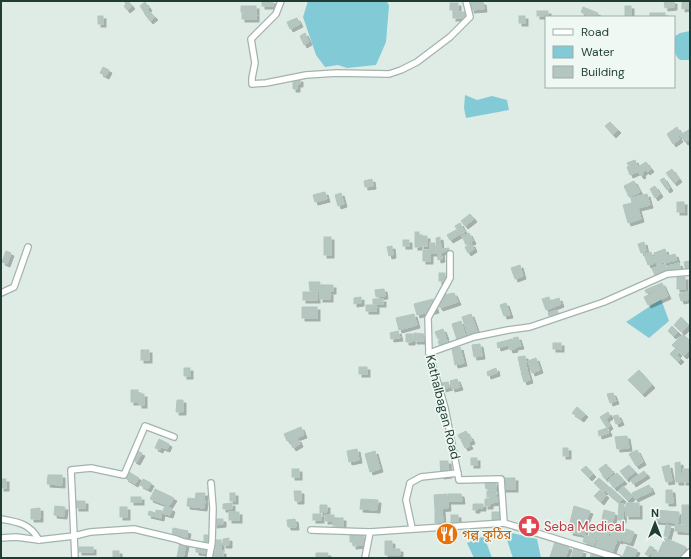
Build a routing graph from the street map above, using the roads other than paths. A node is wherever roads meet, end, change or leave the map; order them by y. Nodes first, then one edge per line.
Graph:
1 (281, 1) edge
2 (466, 1) edge
3 (28, 248) dead end
4 (450, 254) dead end
5 (690, 272) edge
6 (1, 293) edge
7 (429, 353) junction
8 (174, 437) dead end
9 (458, 473) junction
10 (212, 483) dead end
11 (1, 519) edge
12 (504, 523) junction
13 (412, 528) junction
14 (311, 530) dead end
15 (370, 532) junction
16 (74, 536) junction
17 (1, 538) edge
18 (39, 540) junction
19 (211, 547) junction
20 (690, 552) edge
21 (75, 558) edge
22 (208, 558) edge
23 (365, 558) edge
24 (618, 558) edge
25 (684, 558) edge

1 - 2 street
3 - 6 street
4 - 7 street, Kathalbagan Road
5 - 7 street
7 - 9 street, Kathalbagan Road
8 - 16 street
9 - 12 street, Kathalbagan Road
9 - 13 street
10 - 19 street
11 - 18 street
12 - 13 street
12 - 24 street
13 - 15 street
14 - 15 street
15 - 23 street
16 - 18 street
16 - 19 street
16 - 21 street
17 - 18 street
19 - 22 street
20 - 25 street

